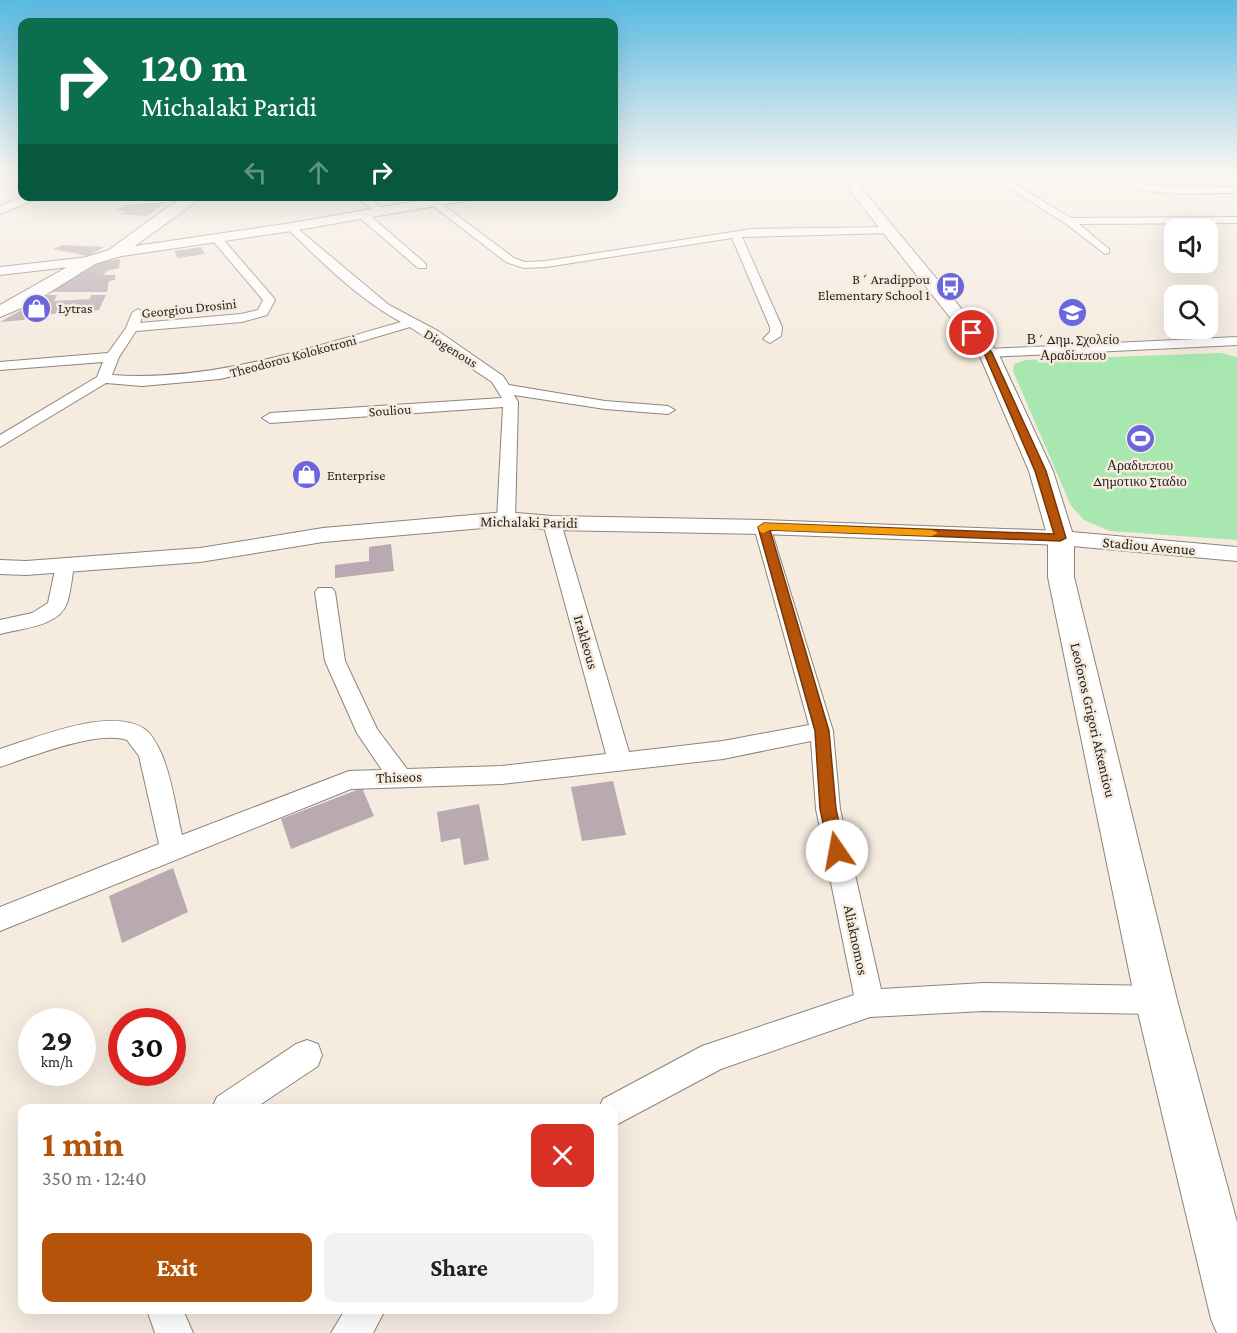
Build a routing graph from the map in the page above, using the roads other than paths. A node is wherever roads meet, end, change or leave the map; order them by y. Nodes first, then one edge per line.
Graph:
1 (139, 235) edge
2 (241, 235) edge
3 (300, 235) edge
4 (386, 235) edge
5 (477, 235) edge
6 (727, 235) edge
7 (736, 235) edge
8 (894, 235) edge
9 (1086, 235) edge
10 (217, 239) junction
11 (131, 241) junction
12 (149, 249) junction
13 (1105, 251) dead end
14 (115, 253) junction
15 (89, 261) junction
16 (422, 266) dead end
17 (0, 271) edge
18 (0, 312) edge
19 (138, 313) dead end
20 (410, 323) junction
21 (132, 328) junction
22 (770, 339) dead end
23 (1237, 341) edge
24 (988, 353) junction
25 (112, 357) junction
26 (0, 366) edge
27 (103, 379) junction
28 (507, 396) junction
29 (668, 410) dead end
30 (270, 418) dead end
31 (0, 442) edge
32 (506, 519) junction
33 (552, 523) junction
34 (764, 527) junction
35 (1060, 538) junction
36 (1237, 554) edge
37 (65, 565) junction
38 (0, 567) edge
39 (325, 592) dead end
40 (0, 627) edge
41 (822, 731) junction
42 (0, 758) edge
43 (620, 762) junction
44 (400, 777) junction
45 (173, 849) junction
46 (0, 919) edge
47 (1156, 1000) junction
48 (870, 1003) junction
49 (307, 1054) dead end
50 (234, 1104) edge
51 (618, 1108) edge
52 (167, 1314) edge
53 (364, 1314) edge
54 (1237, 1319) edge
55 (174, 1333) edge
56 (350, 1333) edge

1 - 11 main road
2 - 10 street
3 - 20 street, Diogenous
4 - 16 street
5 - 6 street
7 - 22 street
8 - 24 main road, Leoforos Grigori Afxentiou
9 - 13 street
10 - 12 street
10 - 21 street, Georgiou Drosini
11 - 12 main road
11 - 14 main road
12 - 14 street
14 - 15 main road
15 - 17 street
15 - 18 main road
19 - 21 street
20 - 27 street, Theodorou Kolokotroni
20 - 28 street, Diogenous
21 - 25 street
23 - 24 street
24 - 35 main road, Leoforos Grigori Afxentiou
25 - 26 street
25 - 27 street
27 - 31 street
28 - 29 street, Souliou
28 - 30 street, Souliou
28 - 32 street
32 - 33 street, Michalaki Paridi
32 - 37 street, Michalaki Paridi
33 - 34 street, Michalaki Paridi
33 - 43 street, Irakleous
34 - 35 street, Michalaki Paridi
34 - 41 street, Aliaknomos
35 - 36 street, Stadiou Avenue
35 - 47 main road, Leoforos Grigori Afxentiou
37 - 38 street, Michalaki Paridi
37 - 40 street
39 - 44 street
41 - 43 street, Thiseos
41 - 48 street, Aliaknomos
42 - 45 street
43 - 44 street, Thiseos
44 - 45 street, Thiseos
45 - 46 street, Thiseos
47 - 48 street
47 - 54 main road, Leoforos Grigori Afxentiou
48 - 51 street
49 - 50 street
52 - 55 street
53 - 56 street

